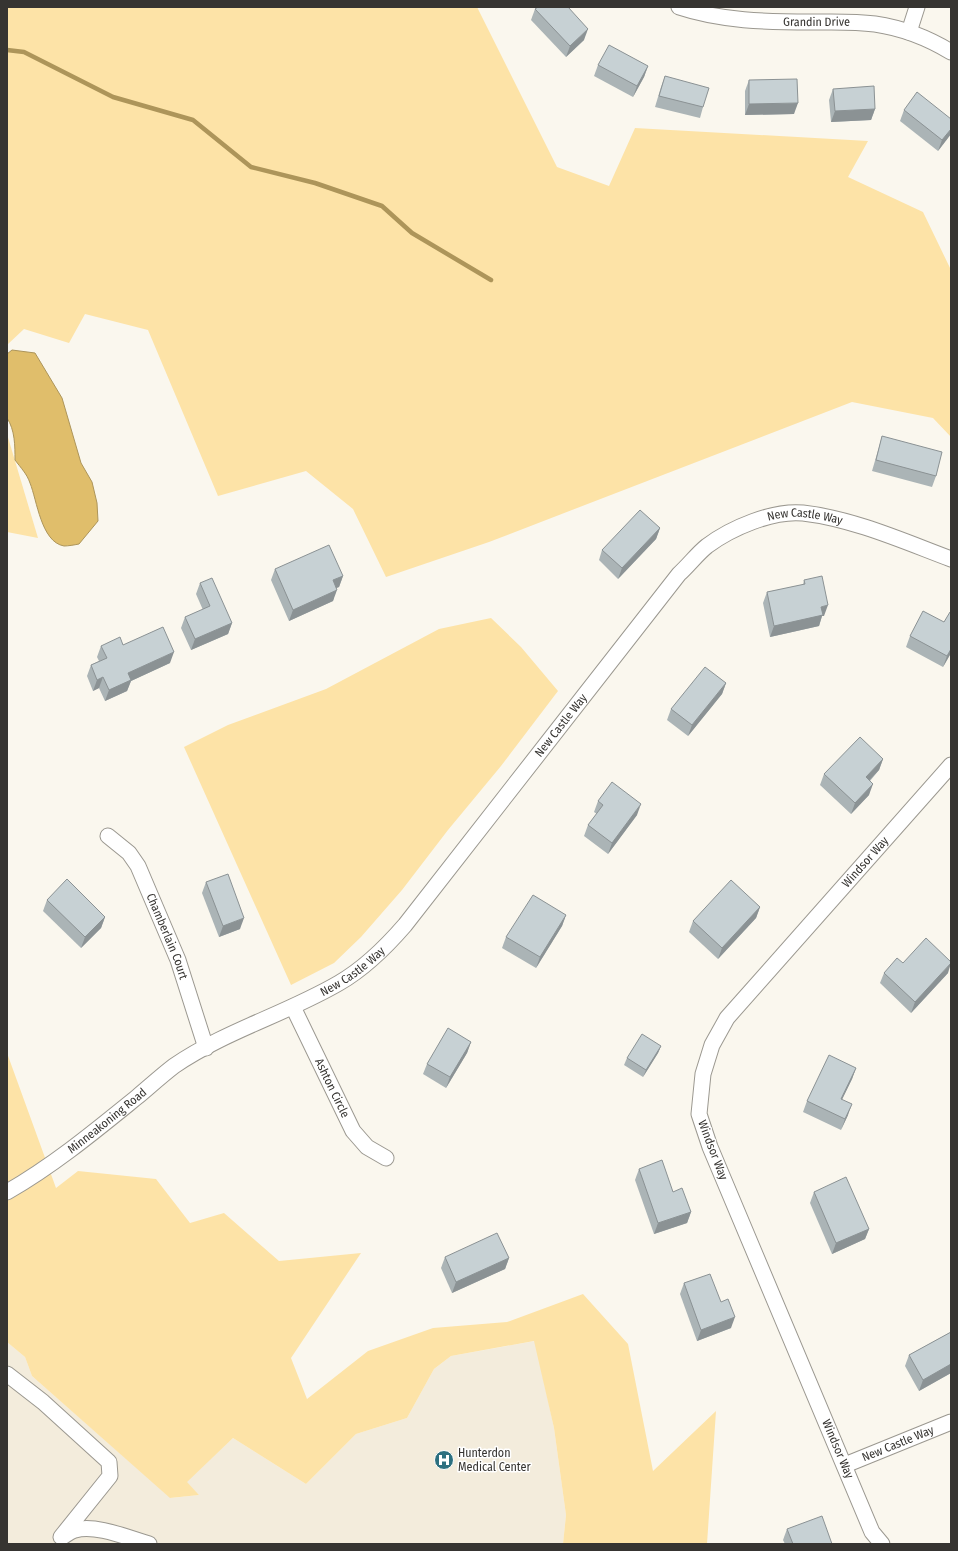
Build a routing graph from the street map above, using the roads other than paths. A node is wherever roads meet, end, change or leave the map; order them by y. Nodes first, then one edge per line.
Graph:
1 (679, 7) edge
2 (917, 7) edge
3 (909, 32) junction
4 (951, 52) edge
5 (951, 559) edge
6 (951, 765) edge
7 (108, 836) dead end
8 (293, 1007) junction
9 (206, 1048) junction
10 (386, 1158) dead end
11 (7, 1192) edge
12 (7, 1374) edge
13 (951, 1422) edge
14 (845, 1465) junction
15 (58, 1541) edge
16 (149, 1544) edge
17 (882, 1544) edge

1 - 3 street, Grandin Drive
2 - 3 street
3 - 4 street, Grandin Drive
5 - 8 street, New Castle Way
6 - 14 street, Windsor Way
7 - 9 street, Chamberlain Court
8 - 9 street, New Castle Way
8 - 10 street, Ashton Circle
9 - 11 street, Minneakoning Road
12 - 15 street
13 - 14 street, New Castle Way
14 - 17 street, Windsor Way
15 - 16 street

